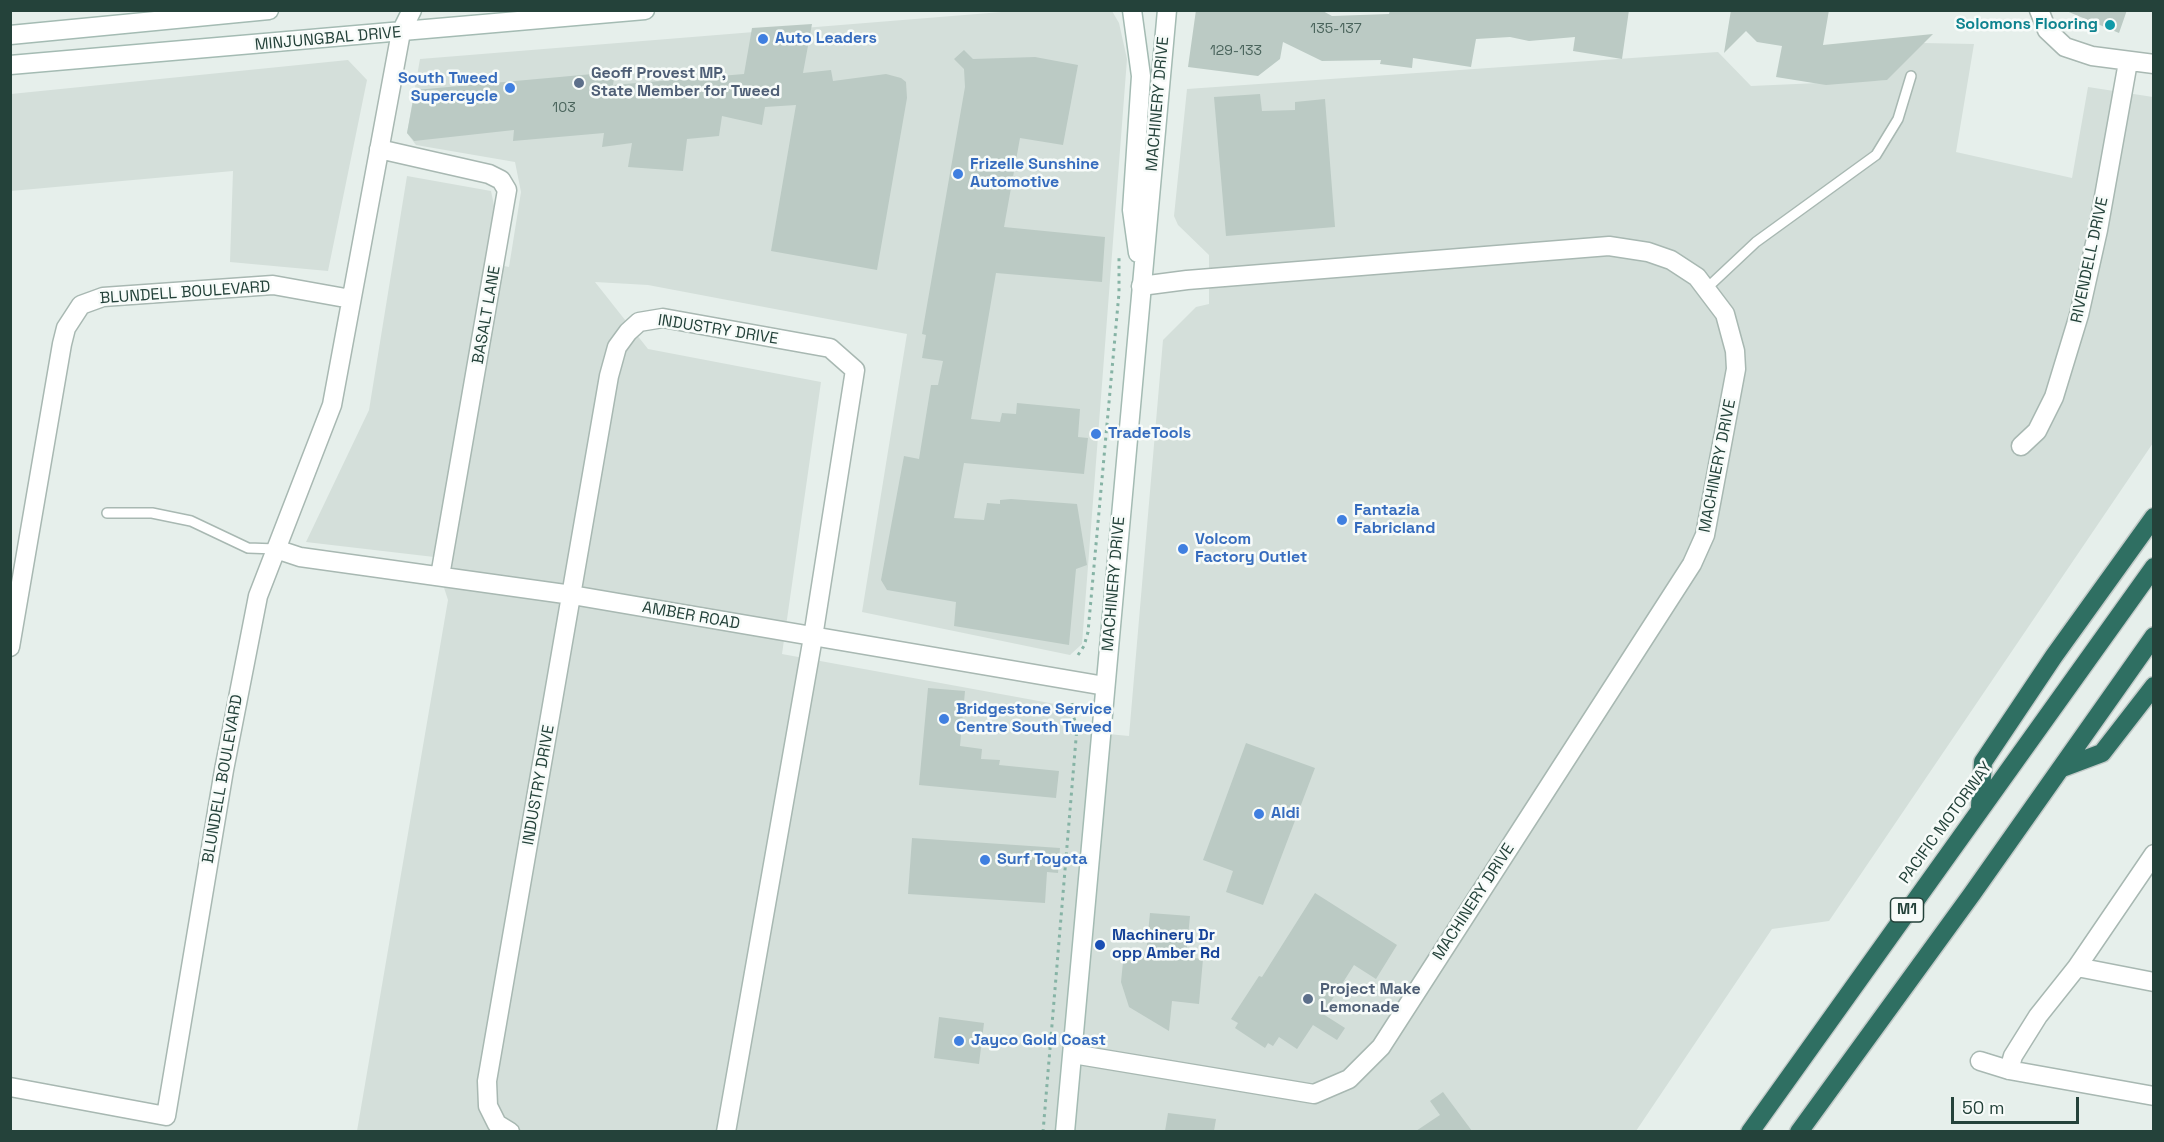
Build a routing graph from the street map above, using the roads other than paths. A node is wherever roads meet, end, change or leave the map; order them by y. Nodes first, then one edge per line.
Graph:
1 (269, 10) edge
2 (401, 10) edge
3 (412, 10) edge
4 (645, 10) edge
5 (1132, 10) edge
6 (1167, 10) edge
7 (2039, 10) edge
8 (401, 32) junction
9 (10, 35) edge
10 (2128, 62) junction
11 (2154, 64) edge
12 (10, 65) edge
13 (1911, 76) dead end
14 (379, 149) junction
15 (1142, 278) junction
16 (1707, 288) junction
17 (351, 299) junction
18 (2021, 446) dead end
19 (107, 513) dead end
20 (2154, 517) edge
21 (276, 549) junction
22 (2154, 567) edge
23 (440, 576) junction
24 (572, 595) junction
25 (2154, 636) edge
26 (813, 637) junction
27 (10, 647) edge
28 (1105, 686) junction
29 (2154, 686) edge
30 (2062, 768) junction
31 (1980, 808) junction
32 (2154, 854) edge
33 (2077, 967) junction
34 (2154, 982) edge
35 (1073, 1054) junction
36 (1980, 1061) dead end
37 (2009, 1070) junction
38 (10, 1087) edge
39 (2154, 1096) edge
40 (510, 1131) edge
41 (726, 1131) edge
42 (1065, 1131) edge
43 (1750, 1131) edge
44 (1799, 1131) edge

1 - 9 street, MINJUNGBAL DRIVE
2 - 8 street
3 - 8 street
4 - 8 street, MINJUNGBAL DRIVE
5 - 15 street, MACHINERY DRIVE
6 - 15 street, MACHINERY DRIVE
7 - 10 street
8 - 12 street, MINJUNGBAL DRIVE
8 - 14 street, BLUNDELL BOULEVARD
10 - 11 street
10 - 18 street, RIVENDELL DRIVE
13 - 16 lane
14 - 17 street, BLUNDELL BOULEVARD
14 - 23 street, BASALT LANE
15 - 16 street, MACHINERY DRIVE
15 - 28 street, MACHINERY DRIVE
16 - 35 street, MACHINERY DRIVE
17 - 21 street, BLUNDELL BOULEVARD
17 - 27 street, BLUNDELL BOULEVARD
19 - 21 lane
20 - 31 highway
21 - 23 street, AMBER ROAD
21 - 38 street, BLUNDELL BOULEVARD
22 - 31 highway, PACIFIC MOTORWAY / M1
23 - 24 street, AMBER ROAD
24 - 26 street, AMBER ROAD
24 - 26 street, INDUSTRY DRIVE
24 - 40 street, INDUSTRY DRIVE
25 - 30 highway, M1
26 - 28 street, AMBER ROAD
26 - 41 street, INDUSTRY DRIVE
28 - 35 street, MACHINERY DRIVE
29 - 30 highway
30 - 44 highway, M1
31 - 43 highway, PACIFIC MOTORWAY / M1
32 - 33 street
33 - 34 street
33 - 37 street
35 - 42 street
36 - 37 street
37 - 39 street

